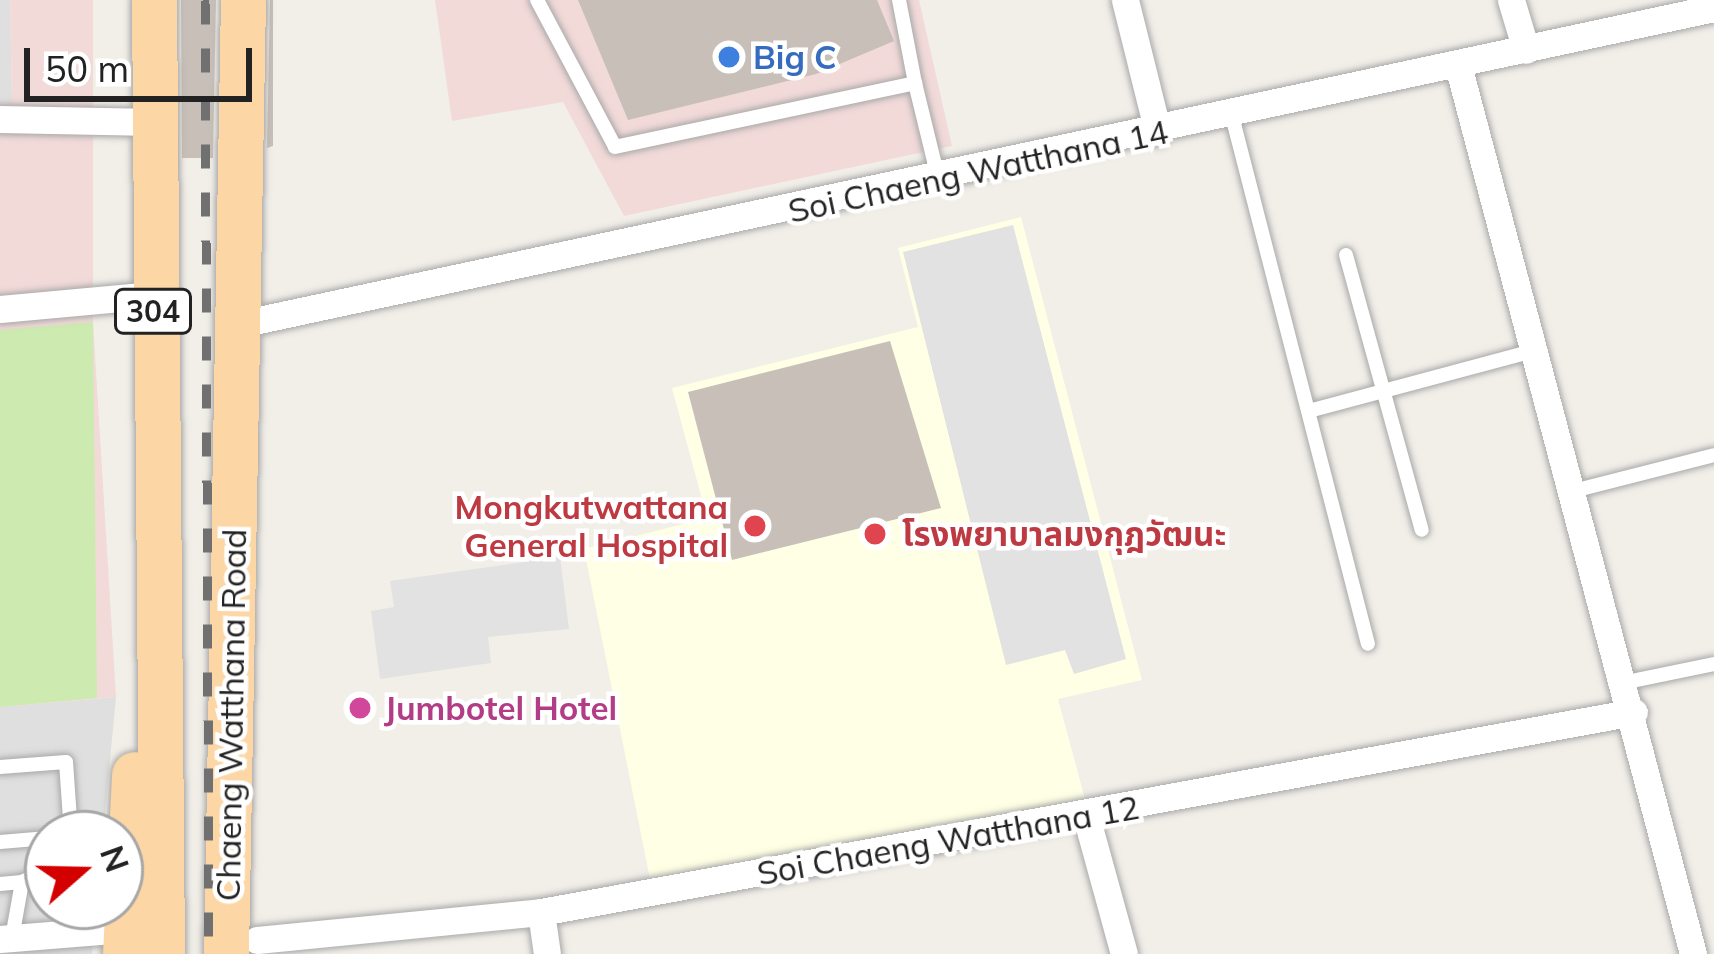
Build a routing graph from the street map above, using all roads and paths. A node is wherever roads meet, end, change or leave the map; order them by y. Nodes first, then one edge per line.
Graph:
1 (154, 0) edge
2 (243, 0) edge
3 (537, 0) edge
4 (899, 0) edge
5 (1125, 0) edge
6 (1511, 0) edge
7 (1714, 8) edge
8 (1526, 50) junction
9 (1459, 65) junction
10 (915, 83) junction
11 (1232, 116) junction
12 (0, 119) edge
13 (154, 122) junction
14 (1158, 132) junction
15 (939, 182) junction
16 (1346, 255) dead end
17 (154, 295) junction
18 (0, 309) edge
19 (240, 324) junction
20 (1536, 350) junction
21 (1381, 394) junction
22 (1309, 411) junction
23 (1714, 454) edge
24 (1577, 490) junction
25 (1422, 530) dead end
26 (1368, 644) dead end
27 (1714, 664) edge
28 (1627, 682) junction
29 (1634, 712) junction
30 (0, 766) edge
31 (69, 810) edge
32 (1086, 816) junction
33 (22, 882) joint
34 (0, 884) edge
35 (541, 912) junction
36 (6, 938) edge
37 (138, 946) edge
38 (247, 950) edge
39 (548, 954) edge
40 (1124, 954) edge
41 (1694, 954) edge

1 - 13 main road, Chaeng Watthana Road / 304
2 - 19 main road, Chaeng Watthana Road / 304
3 - 10 lane
4 - 10 lane
5 - 14 street
6 - 8 street
7 - 8 street, Soi Chaeng Watthana 14
8 - 9 street, Soi Chaeng Watthana 14
9 - 11 street, Soi Chaeng Watthana 14
9 - 20 street
10 - 15 lane
11 - 14 street, Soi Chaeng Watthana 14
11 - 22 lane
12 - 13 street
13 - 17 main road, Chaeng Watthana Road / 304
14 - 15 street, Soi Chaeng Watthana 14
15 - 19 street, Soi Chaeng Watthana 14
16 - 21 lane
17 - 18 street
17 - 37 main road, Chaeng Watthana Road / 304
19 - 38 main road, Chaeng Watthana Road / 304
20 - 21 lane
20 - 24 street
21 - 22 lane
21 - 25 lane
22 - 26 lane
23 - 24 lane
24 - 28 street
27 - 28 lane
28 - 29 street
29 - 32 street, Soi Chaeng Watthana 12
29 - 41 street
30 - 31 lane
32 - 35 street, Soi Chaeng Watthana 12
32 - 40 street
33 - 34 lane
33 - 36 lane
35 - 38 street, Soi Chaeng Watthana 12
35 - 39 street
36 - 37 street

